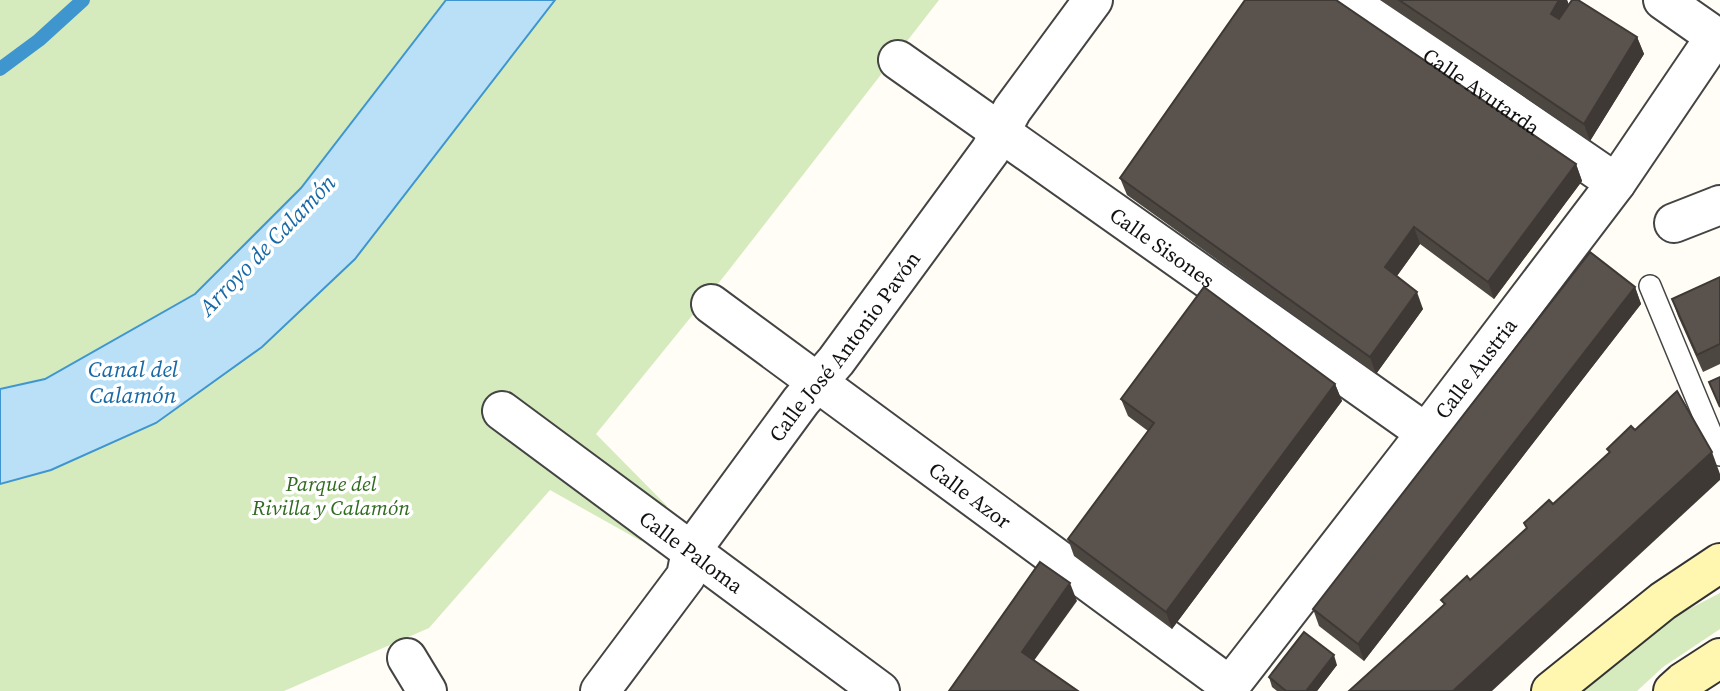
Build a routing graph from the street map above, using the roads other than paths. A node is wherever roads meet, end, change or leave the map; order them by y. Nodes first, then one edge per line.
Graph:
1 (1093, 0) edge
2 (1349, 0) edge
3 (1663, 0) edge
4 (1718, 38) edge
5 (898, 60) dead end
6 (1001, 132) junction
7 (1616, 183) junction
8 (1720, 205) edge
9 (1674, 223) dead end
10 (1650, 286) dead end
11 (711, 304) dead end
12 (817, 383) junction
13 (502, 411) dead end
14 (1426, 433) junction
15 (1720, 455) edge
16 (691, 551) junction
17 (1720, 564) edge
18 (407, 658) dead end
19 (1720, 658) edge
20 (1228, 689) edge
21 (427, 691) edge
22 (600, 691) edge
23 (880, 691) edge
24 (1551, 691) edge
25 (1673, 691) edge

1 - 6 street, Calle José Antonio Pavón
2 - 7 street, Calle Avutarda
3 - 4 street
4 - 7 street, Calle Austria
5 - 6 street, Calle Sisones
6 - 12 street, Calle José Antonio Pavón
6 - 14 street, Calle Sisones
7 - 14 street, Calle Austria
8 - 9 street
10 - 15 lane
11 - 12 street, Calle Azor
12 - 16 street, Calle José Antonio Pavón
12 - 20 street, Calle Azor
13 - 16 street, Calle Paloma
14 - 20 street, Calle Austria
16 - 22 street, Calle José Antonio Pavón
16 - 23 street, Calle Paloma
17 - 24 main road
18 - 21 street
19 - 25 main road

